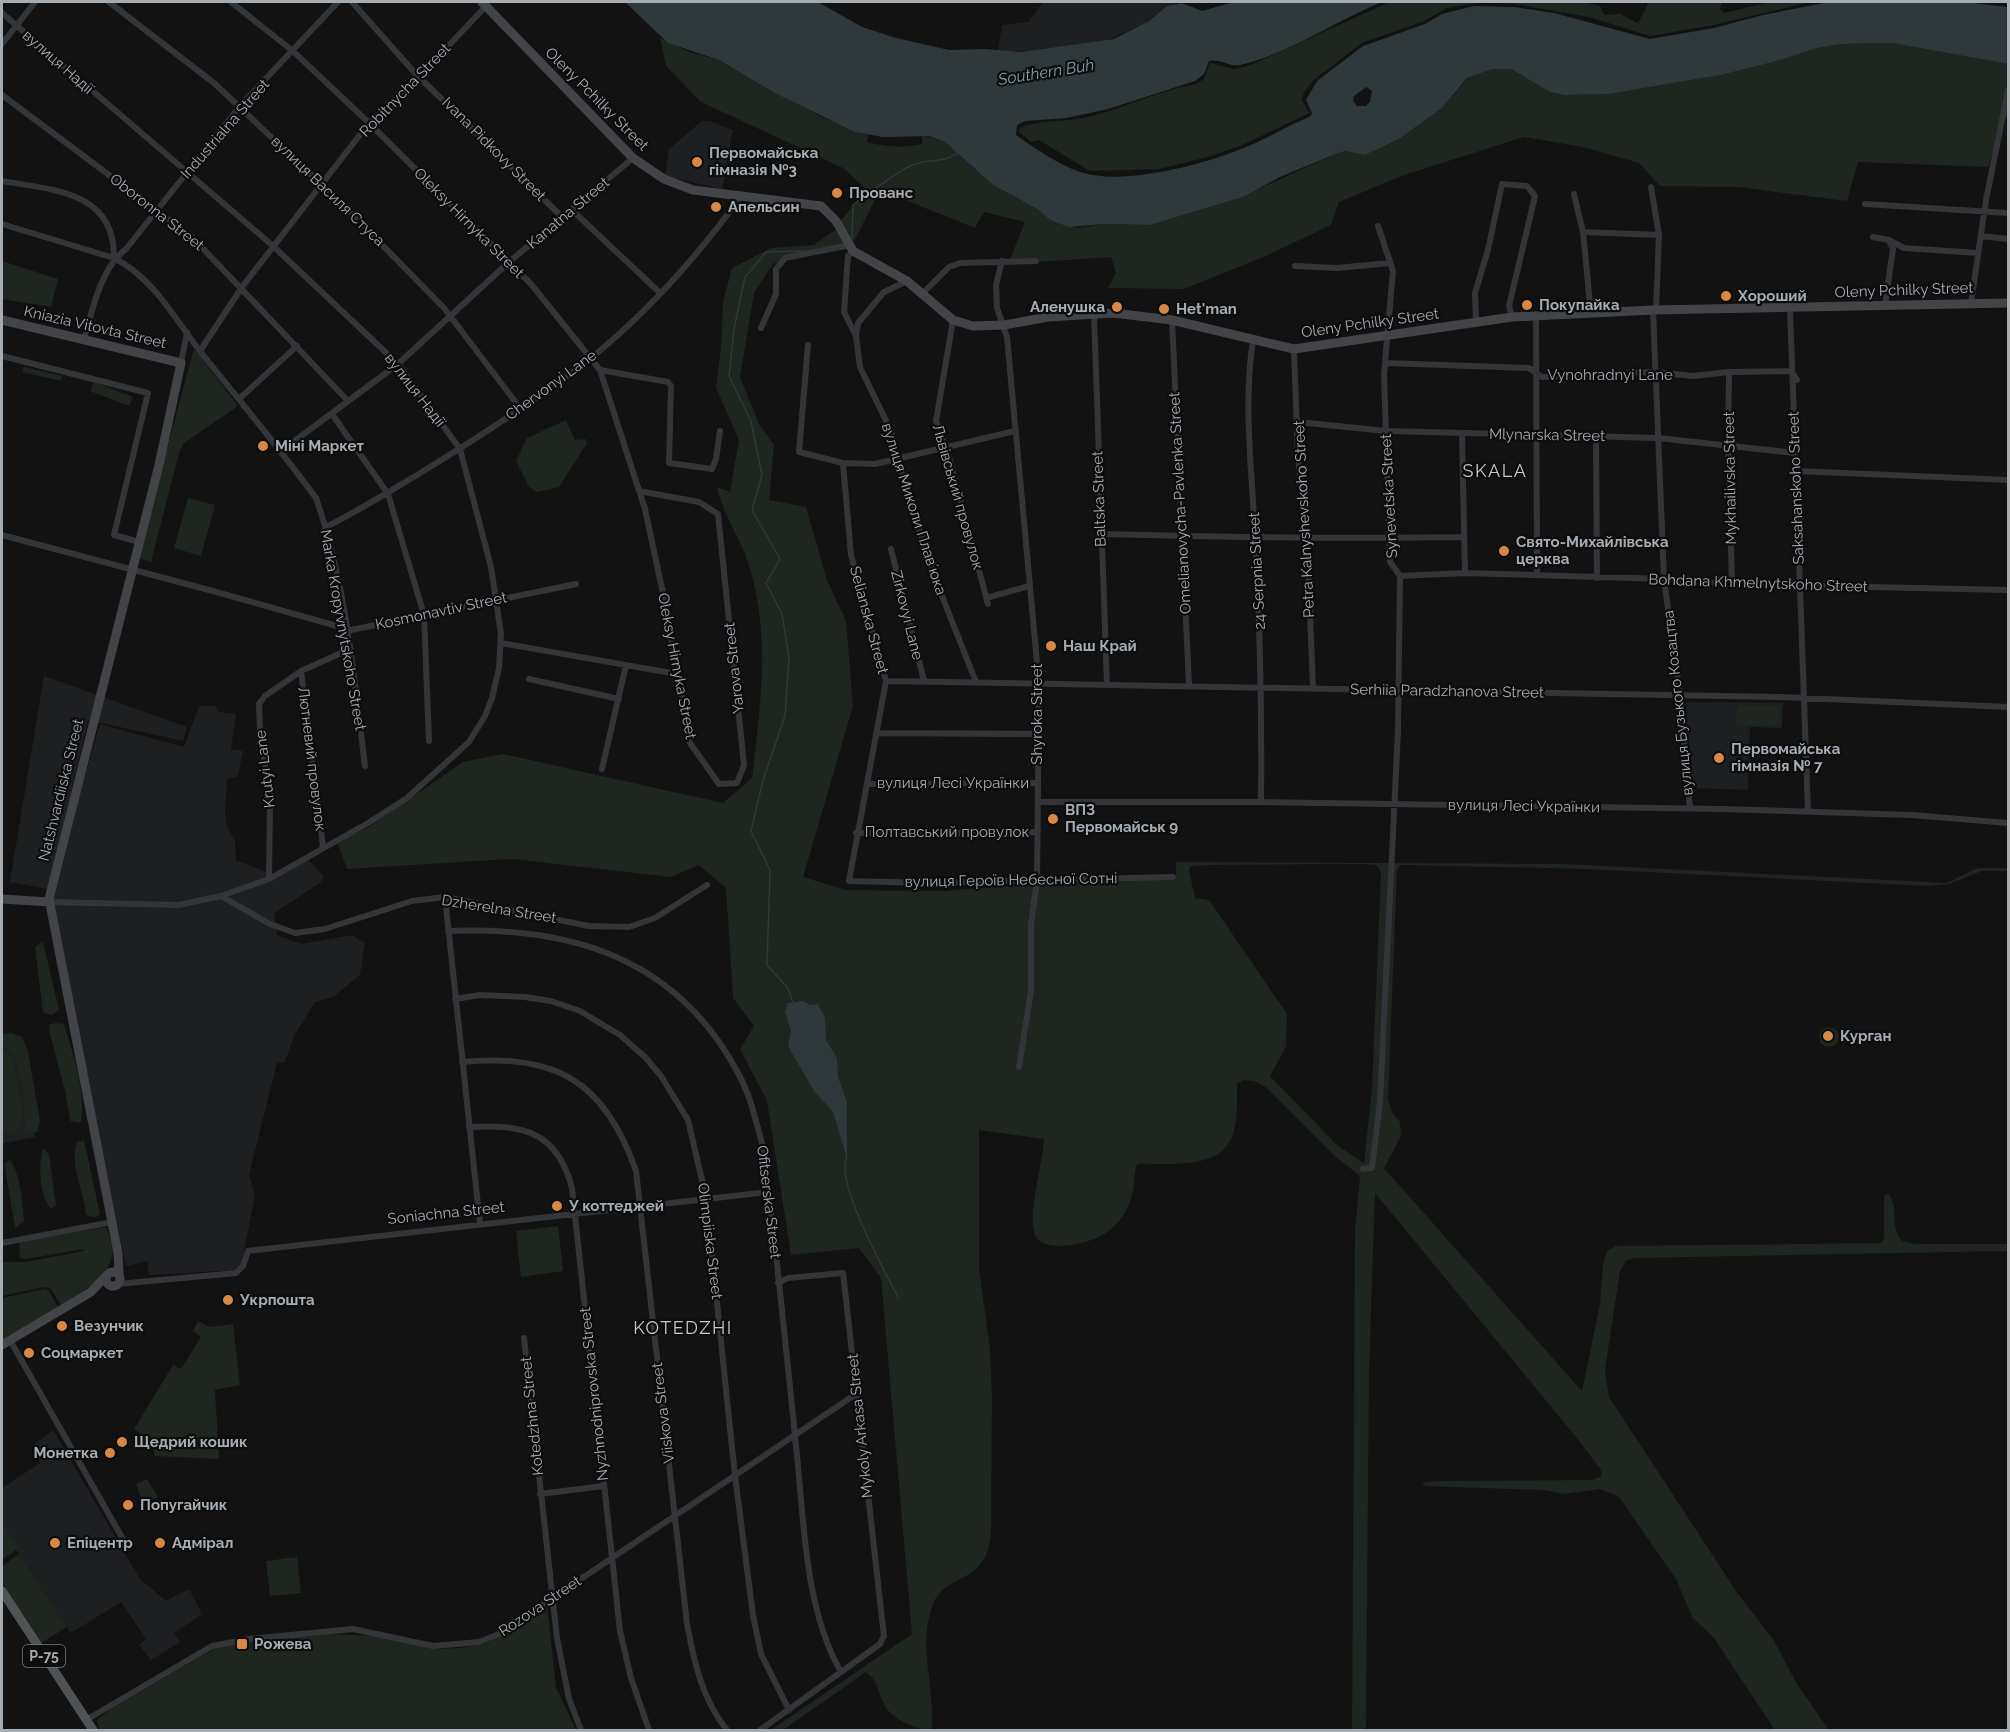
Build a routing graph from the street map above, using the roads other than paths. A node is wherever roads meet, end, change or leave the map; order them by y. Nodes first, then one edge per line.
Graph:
1 (35, 2) edge
2 (109, 2) edge
3 (231, 2) edge
4 (338, 2) edge
5 (352, 2) edge
6 (484, 4) edge
7 (2, 13) edge
8 (17, 26) junction
9 (2, 44) edge
10 (294, 52) junction
11 (420, 76) junction
12 (2008, 90) edge
13 (2, 95) edge
14 (240, 106) junction
15 (369, 123) junction
16 (633, 158) junction
17 (187, 171) junction
18 (2, 181) edge
19 (323, 186) junction
20 (1651, 187) dead end
21 (1574, 194) dead end
22 (740, 198) junction
23 (1865, 204) dead end
24 (157, 210) junction
25 (572, 210) junction
26 (1985, 211) junction
27 (2008, 213) edge
28 (563, 218) junction
29 (2, 224) edge
30 (1378, 226) dead end
31 (1583, 232) junction
32 (1659, 235) junction
33 (1981, 236) junction
34 (1873, 237) dead end
35 (2008, 239) edge
36 (1889, 240) junction
37 (273, 246) junction
38 (851, 248) junction
39 (1978, 253) junction
40 (114, 258) junction
41 (1002, 261) junction
42 (1036, 261) dead end
43 (509, 262) junction
44 (1390, 263) junction
45 (1295, 266) dead end
46 (907, 281) junction
47 (242, 287) junction
48 (659, 292) junction
49 (923, 293) junction
50 (1971, 303) junction
51 (2008, 303) edge
52 (1885, 305) junction
53 (1790, 308) junction
54 (1655, 310) junction
55 (1094, 312) junction
56 (1591, 314) junction
57 (451, 316) junction
58 (1536, 316) junction
59 (1512, 317) junction
60 (2, 320) edge
61 (953, 320) junction
62 (1172, 320) junction
63 (1476, 321) junction
64 (1004, 325) junction
65 (761, 328) dead end
66 (188, 331) junction
67 (856, 336) junction
68 (1388, 337) junction
69 (84, 339) junction
70 (1253, 340) junction
71 (808, 345) dead end
72 (297, 346) junction
73 (1294, 349) junction
74 (200, 351) junction
75 (2, 356) edge
76 (590, 358) junction
77 (181, 363) junction
78 (1386, 363) junction
79 (398, 364) junction
80 (600, 370) junction
81 (1791, 371) junction
82 (1535, 372) junction
83 (1654, 372) junction
84 (1729, 372) junction
85 (1797, 380) dead end
86 (239, 399) junction
87 (348, 401) junction
88 (520, 408) junction
89 (332, 414) junction
90 (1298, 422) junction
91 (720, 431) dead end
92 (1015, 431) junction
93 (1386, 431) junction
94 (1462, 433) junction
95 (1536, 435) junction
96 (1596, 436) junction
97 (1658, 438) junction
98 (945, 446) junction
99 (1728, 446) junction
100 (460, 449) junction
101 (281, 451) junction
102 (1795, 453) junction
103 (898, 458) junction
104 (843, 462) junction
105 (1796, 471) junction
106 (2008, 480) edge
107 (639, 491) junction
108 (388, 494) junction
109 (326, 527) junction
110 (1100, 534) junction
111 (2, 536) edge
112 (1182, 536) junction
113 (1307, 536) junction
114 (1464, 537) junction
115 (1255, 538) junction
116 (1390, 538) junction
117 (139, 542) junction
118 (891, 549) dead end
119 (132, 571) junction
120 (1465, 573) junction
121 (1537, 574) junction
122 (1400, 576) junction
123 (1597, 578) junction
124 (1665, 579) junction
125 (576, 584) dead end
126 (1732, 584) junction
127 (1029, 586) junction
128 (1799, 586) junction
129 (2008, 590) edge
130 (498, 599) junction
131 (424, 615) junction
132 (346, 628) junction
133 (501, 643) junction
134 (350, 650) junction
135 (626, 665) junction
136 (301, 671) junction
137 (677, 674) junction
138 (529, 679) dead end
139 (886, 681) junction
140 (924, 681) junction
141 (976, 682) junction
142 (1039, 684) junction
143 (1107, 685) junction
144 (1189, 685) junction
145 (1262, 689) junction
146 (1313, 689) junction
147 (1398, 690) junction
148 (1680, 696) junction
149 (1802, 698) junction
150 (619, 699) junction
151 (2008, 706) edge
152 (878, 733) junction
153 (1038, 734) junction
154 (429, 741) dead end
155 (365, 766) dead end
156 (708, 766) joint
157 (602, 769) dead end
158 (1037, 783) junction
159 (869, 784) junction
160 (1038, 802) junction
161 (1261, 802) junction
162 (1394, 804) junction
163 (1690, 808) junction
164 (1808, 812) junction
165 (2008, 823) edge
166 (1038, 831) junction
167 (856, 833) junction
168 (323, 847) junction
169 (1173, 877) dead end
170 (269, 879) junction
171 (1037, 880) junction
172 (849, 881) joint
173 (707, 885) dead end
174 (221, 896) junction
175 (446, 897) junction
176 (2, 899) edge
177 (49, 902) junction
178 (448, 931) junction
179 (455, 999) junction
180 (462, 1062) junction
181 (1019, 1067) dead end
182 (469, 1127) junction
183 (1363, 1169) dead end
184 (769, 1192) junction
185 (706, 1197) junction
186 (639, 1205) junction
187 (574, 1213) junction
188 (112, 1222) junction
189 (480, 1224) junction
190 (2, 1243) edge
191 (119, 1258) junction
192 (107, 1275) junction
193 (117, 1280) junction
194 (778, 1283) junction
195 (91, 1292) junction
196 (524, 1338) dead end
197 (6, 1343) edge
198 (856, 1394) junction
199 (795, 1435) junction
200 (735, 1476) junction
201 (603, 1486) junction
202 (540, 1494) junction
203 (675, 1516) junction
204 (123, 1541) dead end
205 (612, 1558) junction
206 (2, 1591) edge
207 (551, 1598) junction
208 (841, 1672) junction
209 (789, 1710) junction
210 (86, 1720) junction
211 (93, 1731) edge
212 (581, 1731) edge
213 (649, 1731) edge
214 (727, 1731) edge
215 (760, 1731) edge

1 - 8 street
2 - 14 street, вулиця Василя Стуса
3 - 10 street, Oleksy Hirnyka Street
4 - 10 street, Industrialna Street
5 - 11 street, Ivana Pidkovy Street
6 - 11 street, Robitnycha Street
6 - 16 street, Oleny Pchilky Street
7 - 8 street, вулиця Надії
8 - 9 street
8 - 17 street, вулиця Надії
10 - 14 street, Industrialna Street
10 - 15 street, Oleksy Hirnyka Street
11 - 15 street, Robitnycha Street
11 - 28 street, Ivana Pidkovy Street
12 - 26 street
13 - 24 street, Oboronna Street
14 - 17 street, Industrialna Street
14 - 19 street, вулиця Василя Стуса
15 - 19 street, Robitnycha Street
15 - 43 street, Oleksy Hirnyka Street
16 - 22 street, Oleny Pchilky Street
16 - 25 street, Kanatna Street
17 - 24 street, Industrialna Street
17 - 37 street, вулиця Надії
18 - 40 street
19 - 37 street, Robitnycha Street
19 - 57 street, вулиця Василя Стуса
20 - 32 street
21 - 31 street
22 - 38 street, Oleny Pchilky Street
22 - 48 street, Chervonyi Lane
23 - 26 street
24 - 40 street, Industrialna Street
24 - 47 street, Oboronna Street
25 - 28 street, Kanatna Street
25 - 48 street
26 - 27 street
26 - 33 street
28 - 43 street, Kanatna Street
29 - 40 street, Marka Kropyvnytskoho Street
30 - 44 street, Synevetska Street
31 - 32 street
31 - 56 street
32 - 54 street
33 - 35 street
33 - 39 street
34 - 36 street
36 - 39 street
36 - 52 street
37 - 47 street, Robitnycha Street
37 - 79 street, вулиця Надії
38 - 46 street, Oleny Pchilky Street
38 - 65 street
38 - 67 street, вулиця Миколи Плавʼюка
39 - 50 street
40 - 66 street, Marka Kropyvnytskoho Street
40 - 69 street
41 - 42 street
41 - 49 street
41 - 64 street, Shyroka Street
43 - 57 street, Kanatna Street
43 - 76 street, Oleksy Hirnyka Street
44 - 45 street
44 - 68 street, Synevetska Street
46 - 49 street, Oleny Pchilky Street
46 - 67 street
47 - 72 street, Oboronna Street
47 - 74 street, Robitnycha Street
48 - 76 street, Chervonyi Lane
49 - 61 street, Oleny Pchilky Street
50 - 51 street, Oleny Pchilky Street
50 - 52 street, Oleny Pchilky Street
52 - 53 street, Oleny Pchilky Street
53 - 54 street, Oleny Pchilky Street
53 - 81 street, Saksahanskoho Street
54 - 56 street, Oleny Pchilky Street
54 - 83 street, вулиця Бузького Козацтва
55 - 62 street, Oleny Pchilky Street
55 - 64 street, Oleny Pchilky Street
55 - 110 street, Baltska Street
56 - 58 street, Oleny Pchilky Street
57 - 79 street, Kanatna Street
57 - 88 street, вулиця Василя Стуса
58 - 59 street, Oleny Pchilky Street
58 - 82 street
59 - 63 street, Oleny Pchilky Street
59 - 63 street
60 - 69 street, Kniazia Vitovta Street
61 - 64 street, Oleny Pchilky Street
61 - 98 street, Львівський провулок
62 - 70 street, Oleny Pchilky Street
62 - 112 street, Omelianovycha-Pavlenka Street
63 - 68 street, Oleny Pchilky Street
64 - 92 street, Shyroka Street
66 - 74 street, Marka Kropyvnytskoho Street
66 - 77 street, Natshvardiiska Street
67 - 103 street, вулиця Миколи Плавʼюка
68 - 73 street, Oleny Pchilky Street
68 - 78 street, Synevetska Street
69 - 77 street, Kniazia Vitovta Street
70 - 73 street, Oleny Pchilky Street
70 - 115 street, 24 Serpnia Street
71 - 104 street
72 - 86 street
72 - 87 street, Oboronna Street
73 - 90 street, Petra Kalnyshevskoho Street
74 - 86 street, Marka Kropyvnytskoho Street
75 - 117 street
76 - 80 street, Oleksy Hirnyka Street
76 - 88 street, Chervonyi Lane
77 - 117 street, Natshvardiiska Street
78 - 82 street, Vynohradnyi Lane
78 - 93 street, Synevetska Street
79 - 87 street, Kanatna Street
79 - 100 street, вулиця Надії
80 - 91 street
80 - 107 street, Oleksy Hirnyka Street
81 - 84 street, Vynohradnyi Lane
81 - 85 street
81 - 102 street, Saksahanskoho Street
82 - 83 street, Vynohradnyi Lane
82 - 95 street
83 - 84 street, Vynohradnyi Lane
83 - 97 street, вулиця Бузького Козацтва
84 - 99 street, Mykhailivska Street
86 - 101 street, Marka Kropyvnytskoho Street
87 - 89 street, Kanatna Street
88 - 100 street, Chervonyi Lane
89 - 101 street, Kanatna Street
89 - 108 street
90 - 93 street, Mlynarska Street
90 - 113 street, Petra Kalnyshevskoho Street
92 - 98 street
92 - 127 street, Shyroka Street
93 - 94 street, Mlynarska Street
93 - 116 street, Synevetska Street
94 - 95 street, Mlynarska Street
94 - 114 street
95 - 96 street, Mlynarska Street
95 - 121 street
96 - 97 street, Mlynarska Street
96 - 123 street
97 - 99 street, Mlynarska Street
97 - 124 street, вулиця Бузького Козацтва
98 - 103 street
98 - 127 street, Львівський провулок
99 - 102 street, Mlynarska Street
99 - 126 street, Mykhailivska Street
100 - 108 street, Chervonyi Lane
100 - 130 street, вулиця Надії
101 - 109 street, Marka Kropyvnytskoho Street
102 - 105 street, Saksahanskoho Street
103 - 104 street
103 - 141 street, вулиця Миколи Плавʼюка
104 - 139 street, Selianska Street
105 - 106 street
105 - 128 street, Saksahanskoho Street
107 - 137 street, Oleksy Hirnyka Street
107 - 156 street, Yarova Street
108 - 109 street, Chervonyi Lane
108 - 131 street
109 - 132 street, Marka Kropyvnytskoho Street
110 - 112 street
110 - 143 street, Baltska Street
111 - 119 street, Kosmonavtiv Street
112 - 115 street
112 - 144 street, Omelianovycha-Pavlenka Street
113 - 115 street
113 - 116 street
113 - 146 street, Petra Kalnyshevskoho Street
114 - 116 street
114 - 120 street
115 - 145 street, 24 Serpnia Street
116 - 122 street, Synevetska Street
117 - 119 street, Natshvardiiska Street
118 - 140 street, Zirkovyi Lane
119 - 132 street, Kosmonavtiv Street
119 - 177 street, Natshvardiiska Street
120 - 121 street, Bohdana Khmelnytskoho Street
120 - 122 street, Bohdana Khmelnytskoho Street
121 - 123 street, Bohdana Khmelnytskoho Street
122 - 147 street, Synevetska Street
123 - 124 street, Bohdana Khmelnytskoho Street
124 - 126 street, Bohdana Khmelnytskoho Street
124 - 148 street, вулиця Бузького Козацтва
125 - 130 street, Kosmonavtiv Street
126 - 128 street, Bohdana Khmelnytskoho Street
127 - 142 street, Shyroka Street
128 - 129 street, Bohdana Khmelnytskoho Street
128 - 149 street, Saksahanskoho Street
130 - 131 street, Kosmonavtiv Street
130 - 133 street, вулиця Надії
131 - 132 street, Kosmonavtiv Street
131 - 154 street
132 - 134 street, Marka Kropyvnytskoho Street
133 - 135 street
133 - 168 street, вулиця Надії
134 - 136 street
134 - 155 street, Marka Kropyvnytskoho Street
135 - 137 street
135 - 150 street
136 - 168 street, Лютневий провулок
136 - 170 street, Krutyi Lane
137 - 156 street, Oleksy Hirnyka Street
138 - 150 street
139 - 140 street, Serhiia Paradzhanova Street
139 - 152 street, Selianska Street
140 - 141 street, Serhiia Paradzhanova Street
141 - 142 street, Serhiia Paradzhanova Street
142 - 143 street, Serhiia Paradzhanova Street
142 - 153 street, Shyroka Street
143 - 144 street, Serhiia Paradzhanova Street
144 - 145 street, Serhiia Paradzhanova Street
145 - 146 street, Serhiia Paradzhanova Street
145 - 161 street, 24 Serpnia Street
146 - 147 street, Serhiia Paradzhanova Street
147 - 148 street, Serhiia Paradzhanova Street
147 - 162 street, Synevetska Street
148 - 149 street, Serhiia Paradzhanova Street
148 - 163 street, вулиця Бузького Козацтва
149 - 151 street, Serhiia Paradzhanova Street
149 - 164 street, Saksahanskoho Street
150 - 157 street
152 - 153 street
152 - 159 street, Selianska Street
153 - 158 street, Shyroka Street
158 - 159 street, вулиця Лесі Українки
158 - 160 street, Shyroka Street
159 - 167 street, Selianska Street
160 - 161 street, вулиця Лесі Українки
160 - 166 street, Shyroka Street
161 - 162 street, вулиця Лесі Українки
162 - 163 street, вулиця Лесі Українки
162 - 183 street, Synevetska Street
163 - 164 street, вулиця Лесі Українки
164 - 165 street, вулиця Лесі Українки
166 - 167 street, Полтавський провулок
166 - 171 street, Shyroka Street
167 - 172 street, Selianska Street
168 - 170 street, вулиця Надії
169 - 171 street, вулиця Героїв Небесної Сотні
170 - 174 street, вулиця Надії
171 - 172 street, вулиця Героїв Небесної Сотні
171 - 181 street, Shyroka Street
173 - 175 street, Dzherelna Street
174 - 175 street, Dzherelna Street
174 - 177 street, вулиця Надії
175 - 178 street
176 - 177 street
177 - 188 street, Natshvardiiska Street
178 - 179 street
178 - 184 street, Ofitserska Street
179 - 180 street
179 - 185 street, Olimpiiska Street
180 - 182 street
180 - 186 street, Viiskova Street
182 - 187 street, Nyzhnodniprovska Street
182 - 189 street
184 - 185 street, Soniachna Street
184 - 194 street, Ofitserska Street
185 - 186 street, Soniachna Street
185 - 200 street, Olimpiiska Street
186 - 187 street, Soniachna Street
186 - 203 street, Viiskova Street
187 - 189 street, Soniachna Street
187 - 201 street, Nyzhnodniprovska Street
188 - 190 street
188 - 191 street, Natshvardiiska Street
189 - 193 street, Soniachna Street
191 - 192 street
191 - 193 street, Natshvardiiska Street
192 - 193 street
192 - 195 street, Soniachna Street
193 - 195 street, Soniachna Street
194 - 198 street, Mykoly Arkasa Street
194 - 199 street, Ofitserska Street
195 - 197 street, Soniachna Street
196 - 202 street, Kotedzhna Street
197 - 204 street
198 - 199 street, Rozova Street
198 - 208 street, Mykoly Arkasa Street
199 - 200 street, Rozova Street
199 - 208 street, Ofitserska Street
200 - 203 street, Rozova Street
200 - 209 street, Olimpiiska Street
201 - 202 street, Kotedzhna Street
201 - 205 street, Nyzhnodniprovska Street
202 - 207 street, Kotedzhna Street
203 - 205 street, Rozova Street
203 - 214 street, Viiskova Street
205 - 207 street, Rozova Street
205 - 213 street, Nyzhnodniprovska Street
206 - 210 main road, Р-75
207 - 210 street, Rozova Street
207 - 212 street, Kotedzhna Street
208 - 209 street
209 - 215 street
210 - 211 main road, Р-75

